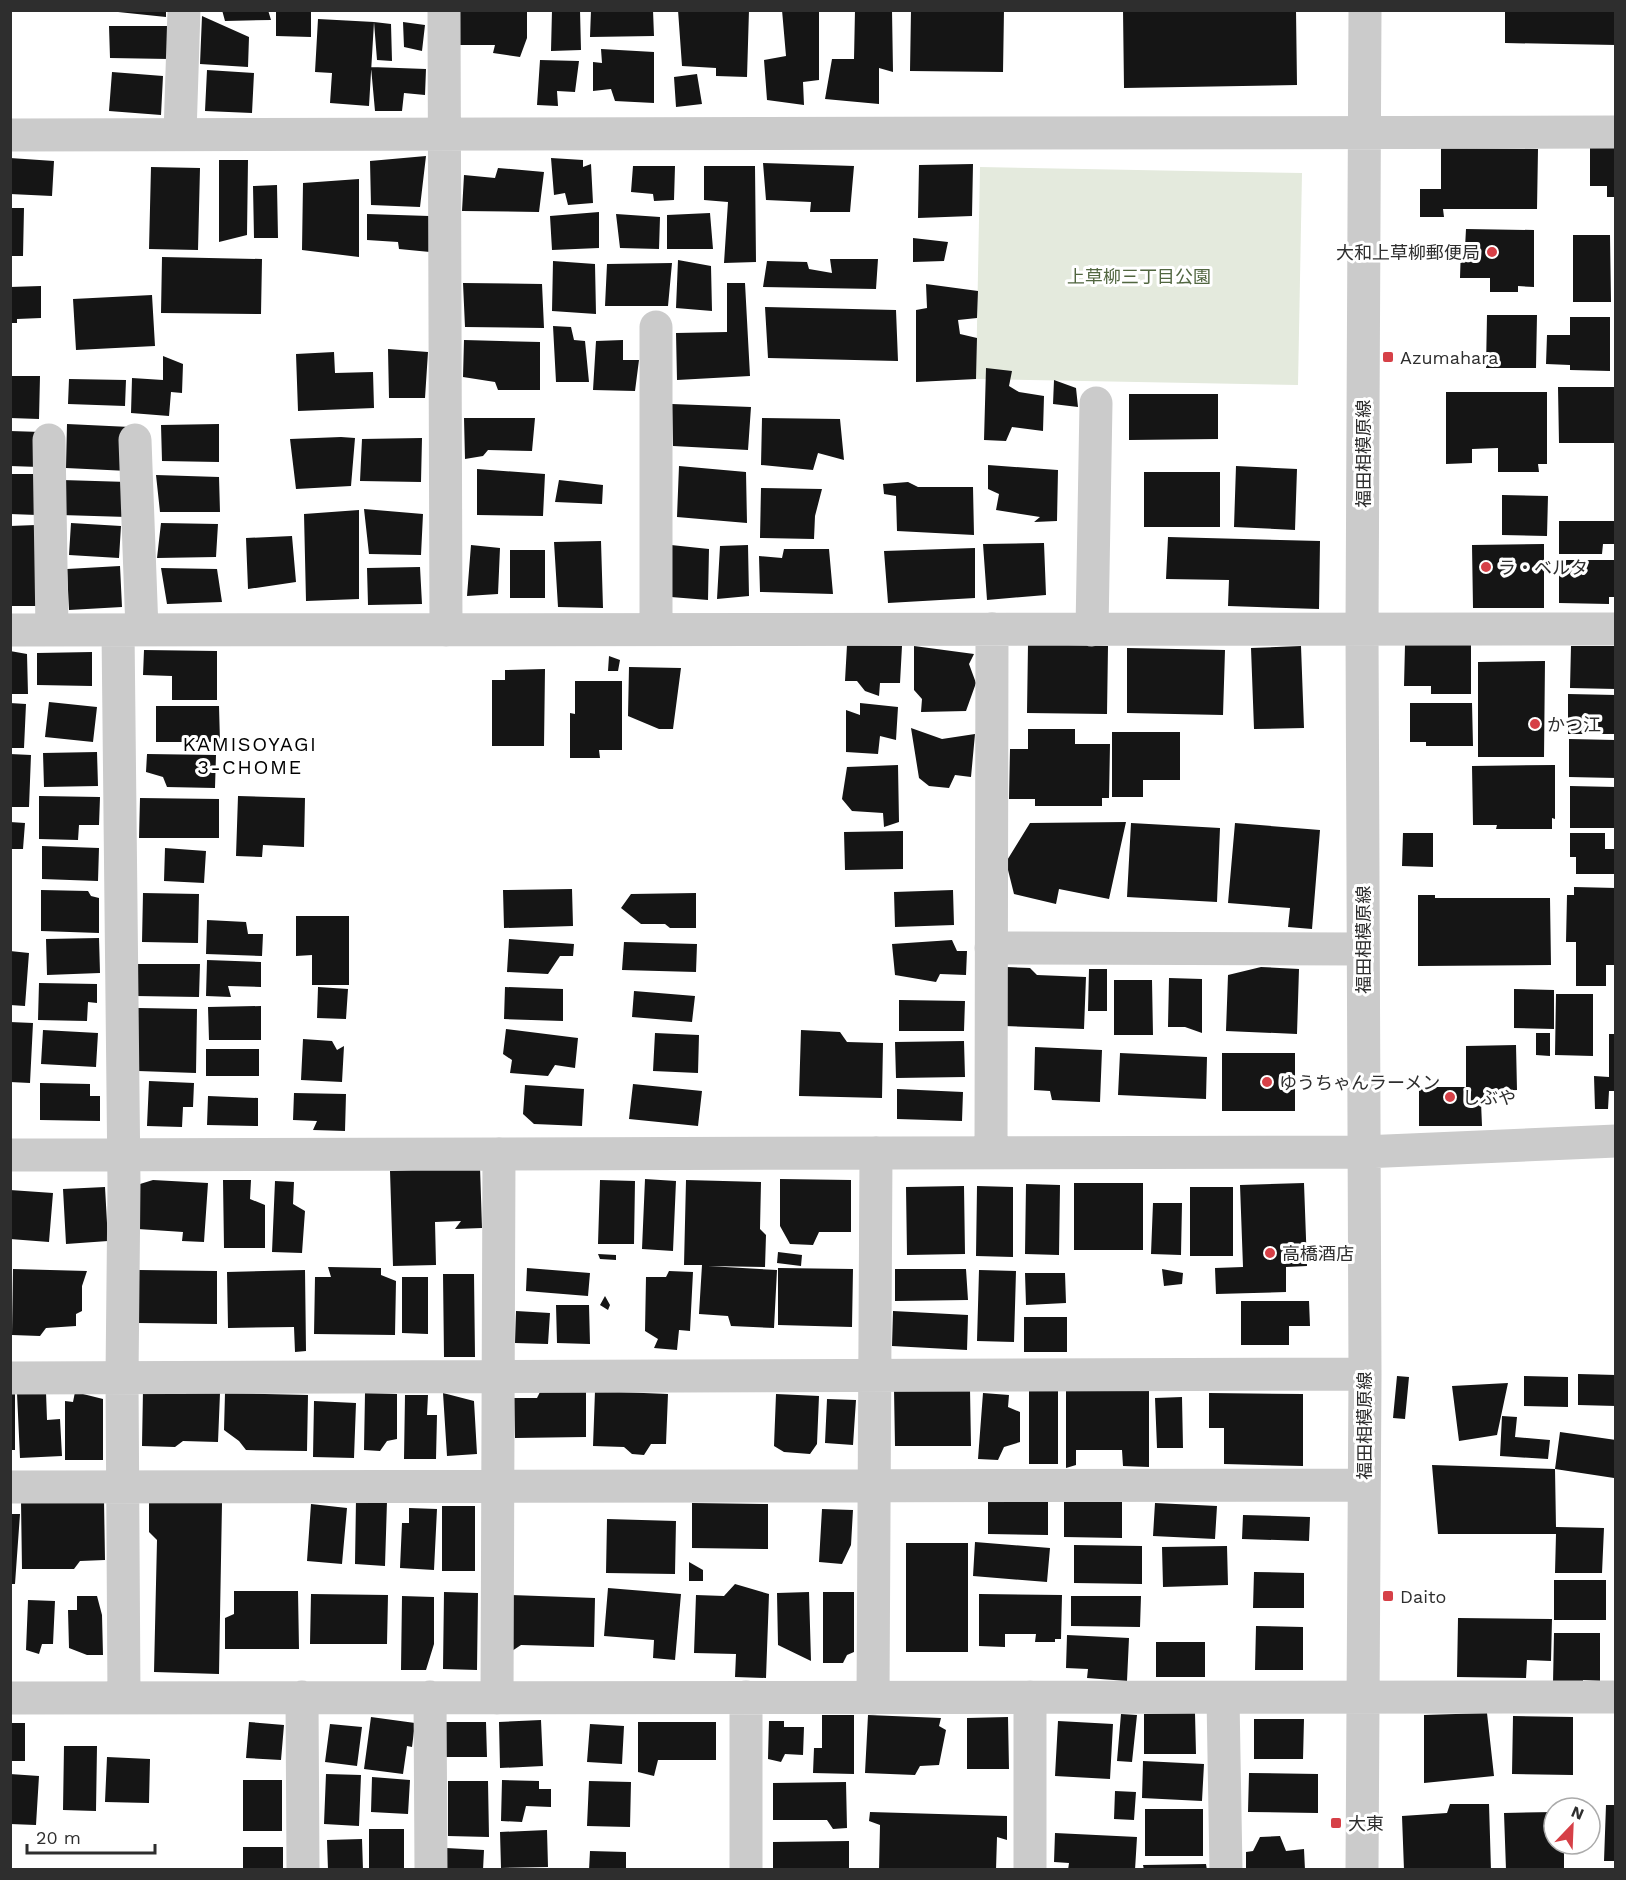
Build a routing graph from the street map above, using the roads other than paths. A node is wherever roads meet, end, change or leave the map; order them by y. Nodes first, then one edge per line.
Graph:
1 (184, 10) edge
2 (444, 10) edge
3 (1365, 10) edge
4 (1365, 132) junction
5 (1616, 132) edge
6 (180, 134) junction
7 (445, 134) junction
8 (10, 135) edge
9 (656, 327) dead end
10 (1096, 403) dead end
11 (49, 440) dead end
12 (135, 440) dead end
13 (656, 629) junction
14 (992, 629) junction
15 (1362, 629) junction
16 (1616, 629) edge
17 (10, 630) edge
18 (52, 630) junction
19 (130, 630) junction
20 (446, 630) junction
21 (1092, 630) junction
22 (991, 948) junction
23 (1363, 949) junction
24 (1616, 1142) edge
25 (1363, 1152) junction
26 (876, 1153) junction
27 (991, 1153) junction
28 (499, 1154) junction
29 (10, 1155) edge
30 (123, 1155) junction
31 (1365, 1374) junction
32 (874, 1376) junction
33 (499, 1377) junction
34 (10, 1378) edge
35 (122, 1378) junction
36 (498, 1485) junction
37 (874, 1485) junction
38 (1364, 1485) junction
39 (10, 1487) edge
40 (122, 1487) junction
41 (1616, 1696) edge
42 (302, 1697) junction
43 (430, 1697) junction
44 (746, 1697) junction
45 (1030, 1697) junction
46 (10, 1698) edge
47 (124, 1698) junction
48 (497, 1698) junction
49 (873, 1698) junction
50 (1223, 1698) junction
51 (1364, 1698) junction
52 (303, 1869) edge
53 (431, 1869) edge
54 (746, 1869) edge
55 (1030, 1869) edge
56 (1226, 1869) edge
57 (1362, 1869) edge

1 - 6 street
2 - 7 street
3 - 4 street, 福田相模原線
4 - 5 street
4 - 7 street
4 - 15 street, 福田相模原線
6 - 7 street
6 - 8 street
7 - 20 street
9 - 13 street
10 - 21 street
11 - 18 street
12 - 19 street
13 - 14 street
13 - 20 street
14 - 21 street
14 - 22 street
15 - 16 street
15 - 21 street
15 - 23 street, 福田相模原線
17 - 18 street
18 - 19 street
19 - 20 street
19 - 30 street
22 - 23 street
22 - 27 street
23 - 25 street, 福田相模原線
24 - 25 street
25 - 27 street
25 - 31 street, 福田相模原線
26 - 27 street
26 - 28 street
26 - 32 street
28 - 30 street
28 - 33 street
29 - 30 street
30 - 35 street
31 - 32 street
31 - 38 street, 福田相模原線
32 - 33 street
32 - 37 street
33 - 35 street
33 - 36 street
34 - 35 street
35 - 40 street
36 - 37 street
36 - 40 street
36 - 48 street
37 - 38 street
37 - 49 street
38 - 51 street, 福田相模原線
39 - 40 street
40 - 47 street
41 - 51 street
42 - 43 street
42 - 47 street
42 - 52 street
43 - 48 street
43 - 53 street
44 - 48 street
44 - 49 street
44 - 54 street
45 - 49 street
45 - 50 street
45 - 55 street
46 - 47 street
50 - 51 street
50 - 56 street
51 - 57 street, 福田相模原線

